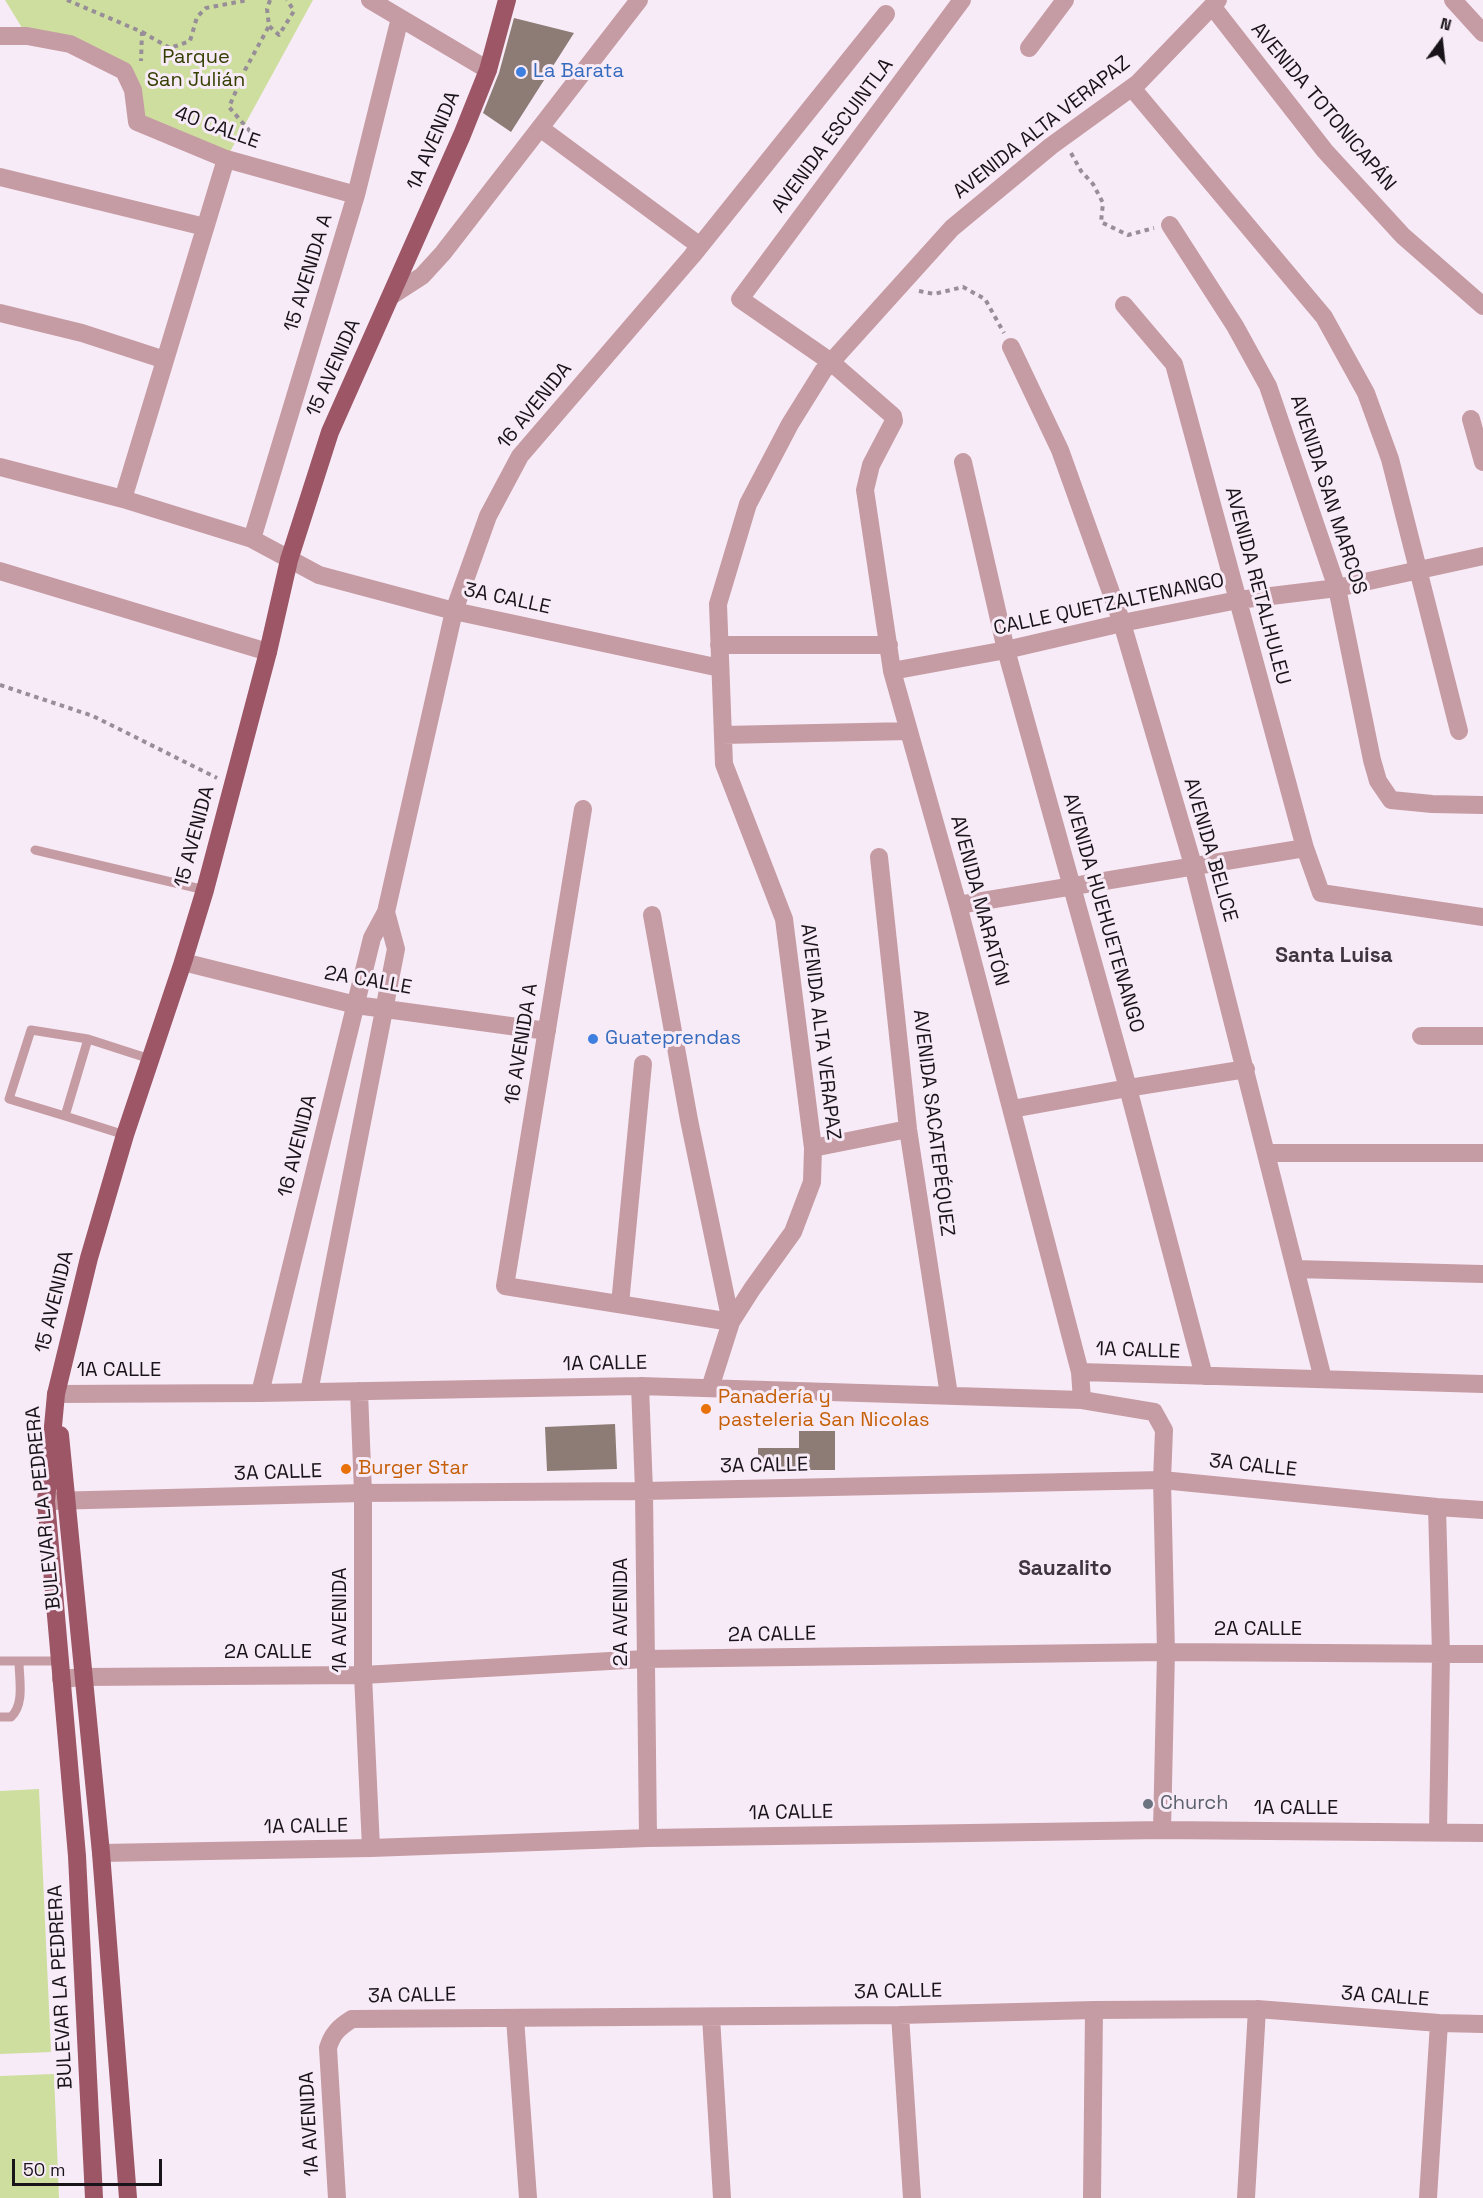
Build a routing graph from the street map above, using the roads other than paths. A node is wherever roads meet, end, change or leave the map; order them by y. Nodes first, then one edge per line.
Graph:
1 (370, 0) edge
2 (507, 0) edge
3 (639, 0) edge
4 (962, 0) edge
5 (1065, 0) edge
6 (1453, 0) edge
7 (1215, 3) edge
8 (886, 14) dead end
9 (400, 18) junction
10 (1483, 33) edge
11 (0, 36) edge
12 (1029, 48) dead end
13 (488, 70) junction
14 (1132, 88) junction
15 (537, 133) junction
16 (226, 159) junction
17 (0, 177) edge
18 (356, 195) junction
19 (1170, 225) road end
20 (205, 227) junction
21 (696, 251) junction
22 (391, 296) junction
23 (1125, 305) dead end
24 (1483, 306) edge
25 (0, 313) edge
26 (1011, 347) road end
27 (165, 360) junction
28 (831, 362) junction
29 (1471, 419) dead end
30 (963, 462) dead end
31 (1483, 462) edge
32 (0, 467) edge
33 (123, 499) junction
34 (252, 539) junction
35 (1483, 556) edge
36 (289, 560) junction
37 (0, 571) edge
38 (1419, 571) junction
39 (1337, 588) junction
40 (1238, 600) junction
41 (454, 611) junction
42 (1122, 623) junction
43 (719, 645) junction
44 (889, 645) junction
45 (1006, 650) junction
46 (268, 652) junction
47 (720, 668) junction
48 (892, 671) junction
49 (909, 731) junction
50 (1459, 731) dead end
51 (723, 735) junction
52 (1483, 805) edge
53 (583, 809) dead end
54 (1305, 848) junction
55 (35, 850) dead end
56 (879, 857) dead end
57 (1193, 865) junction
58 (1072, 885) junction
59 (205, 890) junction
60 (958, 905) junction
61 (386, 912) junction
62 (652, 915) dead end
63 (1483, 917) edge
64 (183, 962) junction
65 (356, 1005) junction
66 (384, 1008) junction
67 (547, 1031) junction
68 (1421, 1036) dead end
69 (1483, 1036) edge
70 (88, 1039) junction
71 (150, 1059) junction
72 (643, 1064) dead end
73 (1246, 1069) junction
74 (1128, 1088) junction
75 (1012, 1109) junction
76 (65, 1116) junction
77 (908, 1129) junction
78 (125, 1135) junction
79 (813, 1148) junction
80 (1267, 1153) junction
81 (1483, 1153) edge
82 (1295, 1269) junction
83 (1483, 1274) edge
84 (620, 1304) junction
85 (731, 1322) junction
86 (1080, 1372) junction
87 (1204, 1376) junction
88 (1323, 1379) junction
89 (1483, 1384) edge
90 (640, 1386) junction
91 (710, 1388) junction
92 (359, 1391) junction
93 (309, 1392) junction
94 (260, 1393) junction
95 (56, 1394) junction
96 (948, 1395) junction
97 (1082, 1400) junction
98 (1162, 1480) junction
99 (644, 1491) junction
100 (363, 1493) junction
101 (46, 1501) junction
102 (67, 1502) junction
103 (1437, 1507) junction
104 (1483, 1510) edge
105 (1166, 1652) junction
106 (1441, 1654) junction
107 (1483, 1654) edge
108 (645, 1659) junction
109 (0, 1661) edge
110 (19, 1661) junction
111 (61, 1670) junction
112 (363, 1675) junction
113 (84, 1677) junction
114 (0, 1717) edge
115 (1162, 1830) junction
116 (1438, 1832) junction
117 (1483, 1833) edge
118 (648, 1838) junction
119 (371, 1848) junction
120 (101, 1853) junction
121 (1257, 2009) junction
122 (1094, 2010) junction
123 (900, 2015) junction
124 (711, 2017) junction
125 (515, 2018) junction
126 (1439, 2023) junction
127 (1483, 2024) edge
128 (328, 2048) joint
129 (94, 2198) edge
130 (128, 2198) edge
131 (337, 2198) edge
132 (528, 2198) edge
133 (722, 2198) edge
134 (912, 2198) edge
135 (1092, 2198) edge
136 (1246, 2198) edge
137 (1428, 2198) edge

1 - 9 street
2 - 13 main road, 1A AVENIDA
3 - 15 street
4 - 28 street, AVENIDA ESCUINTLA
5 - 12 street
6 - 10 street
7 - 14 street, AVENIDA ALTA VERAPAZ
7 - 24 street, AVENIDA TOTONICAPÁN
8 - 21 street, 16 AVENIDA
9 - 13 street
9 - 18 street, 15 AVENIDA A
11 - 16 street, 40 CALLE
13 - 22 main road, 1A AVENIDA
14 - 28 street, AVENIDA ALTA VERAPAZ
14 - 38 street
15 - 21 street
15 - 22 street
16 - 18 street, 40 CALLE
16 - 20 street
17 - 20 street
18 - 34 street, 15 AVENIDA A
19 - 39 street, AVENIDA SAN MARCOS
20 - 27 street
21 - 41 street, 16 AVENIDA
22 - 36 main road, 15 AVENIDA
23 - 40 street, AVENIDA RETALHULEU
25 - 27 street
26 - 42 street, AVENIDA BELICE
27 - 33 street
28 - 43 street, AVENIDA ALTA VERAPAZ
28 - 44 street, AVENIDA MARATÓN
29 - 31 street
30 - 45 street, AVENIDA HUEHUETENANGO
32 - 33 street, 3A CALLE
33 - 34 street, 3A CALLE
34 - 36 street, 3A CALLE
35 - 38 street, CALLE QUETZALTENANGO
36 - 41 street, 3A CALLE
36 - 46 main road, 15 AVENIDA
37 - 46 street
38 - 39 street, CALLE QUETZALTENANGO
38 - 50 street
39 - 40 street, CALLE QUETZALTENANGO
39 - 52 street, AVENIDA SAN MARCOS
40 - 42 street, CALLE QUETZALTENANGO
40 - 54 street, AVENIDA RETALHULEU
41 - 47 street, 3A CALLE
41 - 61 street, 16 AVENIDA
42 - 45 street, CALLE QUETZALTENANGO
42 - 57 street, AVENIDA BELICE
43 - 44 street
43 - 47 street, AVENIDA ALTA VERAPAZ
44 - 48 street, AVENIDA MARATÓN
45 - 48 street, CALLE QUETZALTENANGO
45 - 58 street, AVENIDA HUEHUETENANGO
46 - 59 main road, 15 AVENIDA
47 - 51 street, AVENIDA ALTA VERAPAZ
48 - 49 street, AVENIDA MARATÓN
49 - 51 street
49 - 60 street, AVENIDA MARATÓN
51 - 79 street, AVENIDA ALTA VERAPAZ
53 - 67 street, 16 AVENIDA A
54 - 57 street
54 - 63 street, AVENIDA RETALHULEU
55 - 59 lane
56 - 77 street, AVENIDA SACATEPÉQUEZ
57 - 58 street
57 - 73 street, AVENIDA BELICE
58 - 60 street
58 - 74 street, AVENIDA HUEHUETENANGO
59 - 64 main road, 15 AVENIDA
60 - 75 street, AVENIDA MARATÓN
61 - 65 street, 16 AVENIDA
61 - 66 street, 16 AVENIDA
62 - 85 street
64 - 65 street, 2A CALLE
64 - 71 main road, 15 AVENIDA
65 - 66 street, 2A CALLE
65 - 94 street, 16 AVENIDA
66 - 67 street, 2A CALLE
66 - 93 street, 16 AVENIDA
67 - 84 street, 16 AVENIDA A
68 - 69 street
70 - 71 lane
70 - 76 lane
70 - 76 lane
71 - 78 main road, 15 AVENIDA
72 - 84 street
73 - 74 street
73 - 80 street, AVENIDA BELICE
74 - 75 street
74 - 87 street, AVENIDA HUEHUETENANGO
75 - 86 street, AVENIDA MARATÓN
76 - 78 lane
77 - 79 street
77 - 96 street, AVENIDA SACATEPÉQUEZ
78 - 95 main road, 15 AVENIDA
79 - 85 street, AVENIDA ALTA VERAPAZ
80 - 81 street
80 - 82 street, AVENIDA BELICE
82 - 83 street
82 - 88 street, AVENIDA BELICE
84 - 85 street
85 - 91 street, AVENIDA ALTA VERAPAZ
86 - 87 street, 1A CALLE
86 - 97 street, AVENIDA MARATÓN
87 - 88 street, 1A CALLE
88 - 89 street, 1A CALLE
90 - 91 street, 1A CALLE
90 - 92 street, 1A CALLE
90 - 99 street, 2A AVENIDA
91 - 96 street, 1A CALLE
92 - 93 street, 1A CALLE
92 - 100 street, 1A AVENIDA
93 - 94 street, 1A CALLE
94 - 95 street, 1A CALLE
95 - 101 main road, BULEVAR LA PEDRERA
95 - 102 main road, BULEVAR LA PEDRERA
96 - 97 street, 1A CALLE
97 - 98 street, 1A CALLE
98 - 99 street, 3A CALLE
98 - 103 street, 3A CALLE
98 - 105 street
99 - 100 street, 3A CALLE
99 - 108 street, 2A AVENIDA
100 - 102 street, 3A CALLE
100 - 112 street, 1A AVENIDA
101 - 102 street, 3A CALLE
101 - 111 main road, BULEVAR LA PEDRERA
102 - 113 main road, BULEVAR LA PEDRERA
103 - 104 street, 3A CALLE
103 - 106 street
105 - 106 street, 2A CALLE
105 - 108 street, 2A CALLE
105 - 115 street
106 - 107 street, 2A CALLE
106 - 116 street
108 - 112 street, 2A CALLE
108 - 118 street, 2A AVENIDA
109 - 110 lane
110 - 111 lane
110 - 114 lane
111 - 113 street, 2A CALLE
111 - 129 main road, BULEVAR LA PEDRERA
112 - 113 street, 2A CALLE
112 - 119 street, 1A AVENIDA
113 - 120 main road, BULEVAR LA PEDRERA
115 - 116 street, 1A CALLE
115 - 118 street, 1A CALLE
116 - 117 street, 1A CALLE
118 - 119 street, 1A CALLE
119 - 120 street, 1A CALLE
120 - 130 main road, BULEVAR LA PEDRERA
121 - 122 street, 3A CALLE
121 - 126 street, 3A CALLE
121 - 136 street
122 - 123 street, 3A CALLE
122 - 135 street
123 - 124 street, 3A CALLE
123 - 134 street
124 - 125 street, 3A CALLE
124 - 133 street
125 - 128 street, 3A CALLE
125 - 132 street
126 - 127 street, 3A CALLE
126 - 137 street
128 - 131 street, 1A AVENIDA

